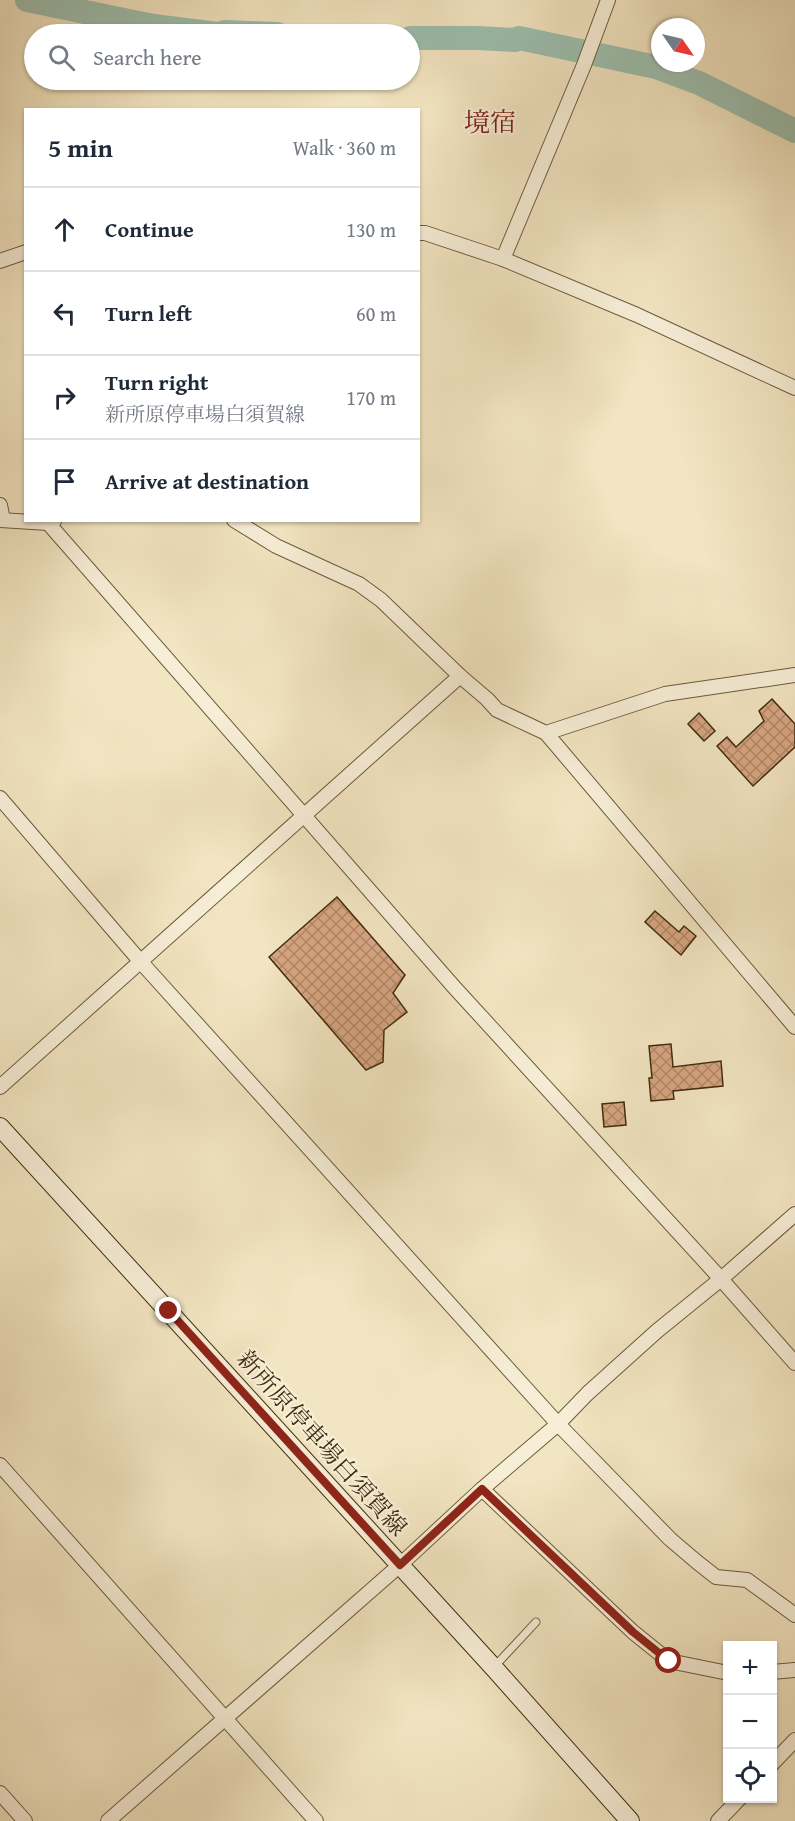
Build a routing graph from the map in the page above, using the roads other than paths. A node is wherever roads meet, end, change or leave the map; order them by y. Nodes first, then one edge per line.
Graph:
1 (608, 0) edge
2 (420, 233) edge
3 (24, 253) edge
4 (503, 259) junction
5 (0, 261) edge
6 (795, 388) edge
7 (0, 505) edge
8 (2, 520) edge
9 (24, 521) edge
10 (52, 522) edge
11 (237, 522) edge
12 (460, 676) junction
13 (793, 679) edge
14 (546, 733) junction
15 (0, 798) edge
16 (303, 815) junction
17 (140, 961) junction
18 (795, 1027) edge
19 (0, 1087) edge
20 (0, 1127) edge
21 (795, 1214) edge
22 (721, 1279) junction
23 (795, 1363) edge
24 (558, 1424) junction
25 (0, 1464) edge
26 (482, 1489) junction
27 (400, 1565) junction
28 (795, 1614) edge
29 (536, 1622) dead end
30 (494, 1668) junction
31 (795, 1670) edge
32 (723, 1672) edge
33 (777, 1672) edge
34 (225, 1718) junction
35 (795, 1740) edge
36 (777, 1759) edge
37 (0, 1793) edge
38 (735, 1803) edge
39 (25, 1821) edge
40 (108, 1821) edge
41 (316, 1821) edge
42 (630, 1821) edge
43 (718, 1821) edge

1 - 4 street
2 - 4 street
3 - 5 street
4 - 6 street
7 - 8 street
8 - 9 street
10 - 16 street
11 - 12 street
12 - 14 street
12 - 16 street
13 - 14 street
14 - 18 street
15 - 17 street
16 - 17 street
16 - 22 street
17 - 19 street
17 - 24 street
20 - 27 main road, 新所原停車場白須賀線
21 - 22 street
22 - 23 street
22 - 24 street
24 - 26 street
24 - 28 street
25 - 34 street
26 - 27 street
26 - 32 street
27 - 30 main road, 新所原停車場白須賀線
27 - 34 street
29 - 30 lane
30 - 42 main road, 新所原停車場白須賀線
31 - 33 street
34 - 40 street
34 - 41 street
35 - 36 street
37 - 39 street
38 - 43 street

